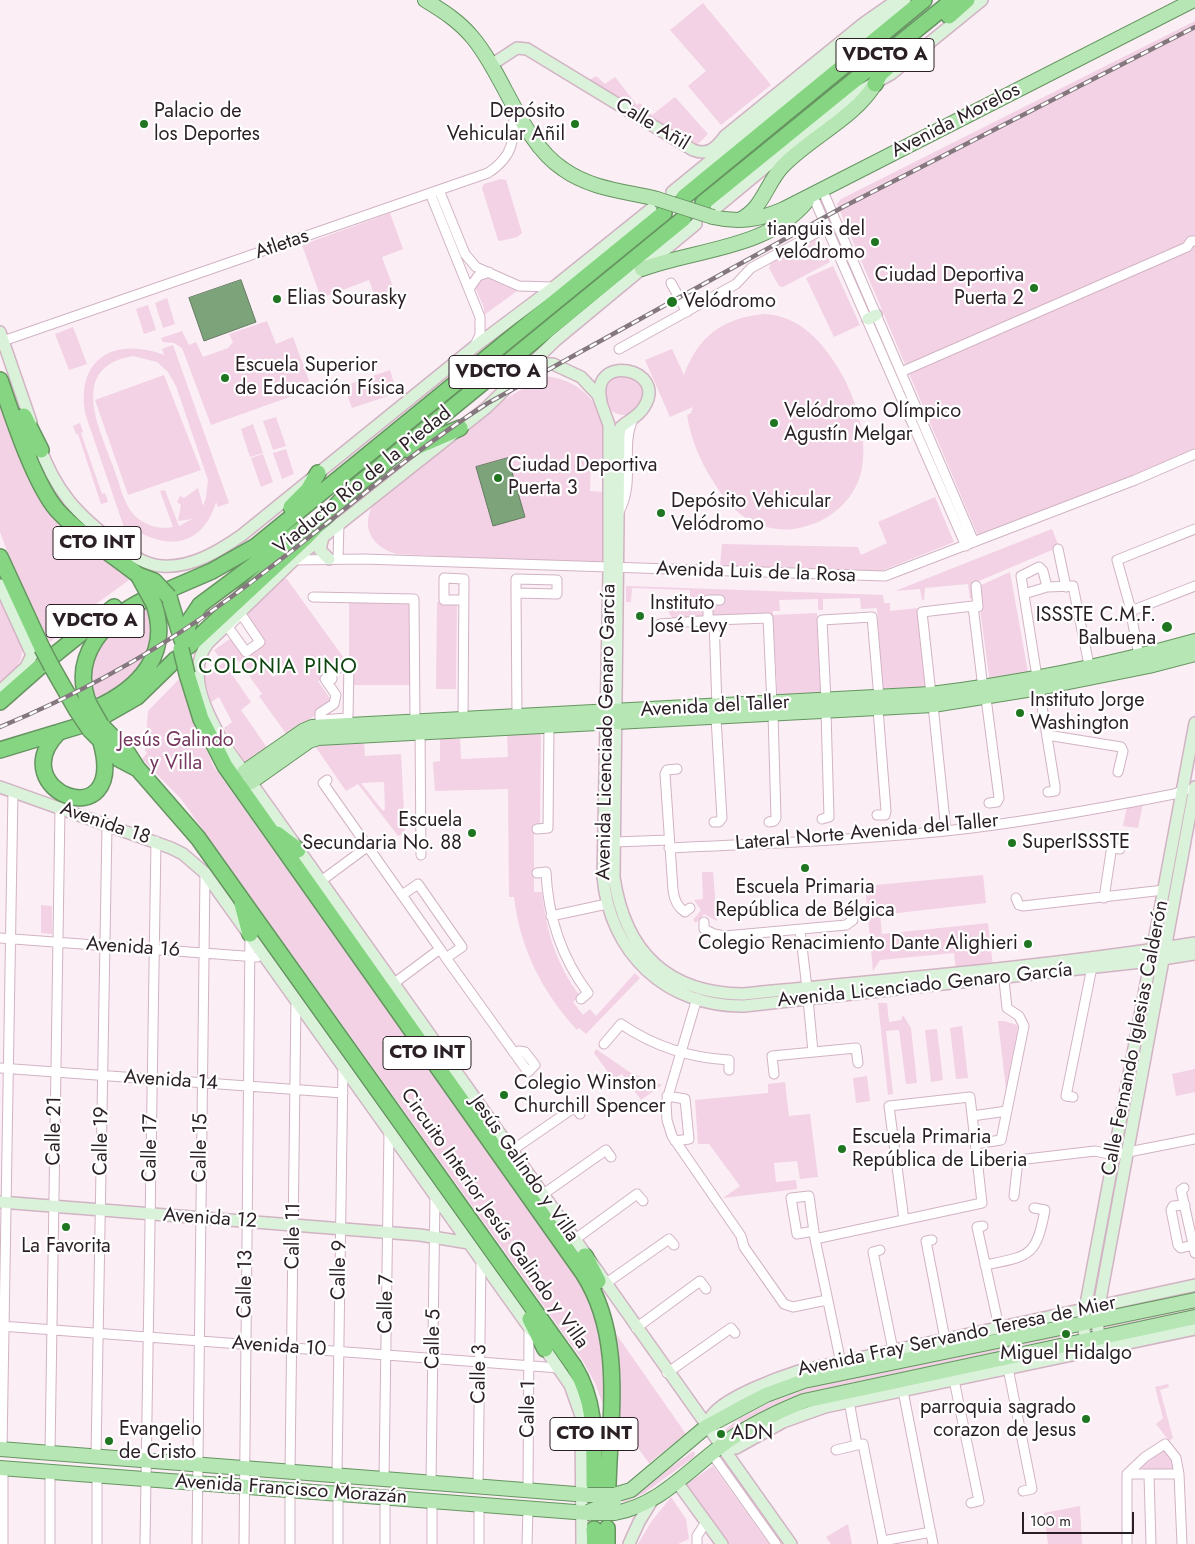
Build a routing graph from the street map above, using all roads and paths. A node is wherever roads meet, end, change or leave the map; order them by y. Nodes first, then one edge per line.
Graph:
1 (425, 0) edge
2 (897, 0) edge
3 (905, 0) edge
4 (924, 0) edge
5 (953, 0) edge
6 (967, 0) edge
7 (982, 0) edge
8 (1194, 0) edge
9 (491, 65) junction
10 (875, 84) junction
11 (514, 106) junction
12 (434, 192) junction
13 (817, 192) junction
14 (678, 194) joint
15 (657, 207) junction
16 (711, 209) junction
17 (690, 221) joint
18 (736, 221) junction
19 (827, 227) junction
20 (1195, 241) edge
21 (642, 269) junction
22 (490, 272) junction
23 (671, 283) dead end
24 (469, 288) junction
25 (554, 288) junction
26 (687, 312) junction
27 (872, 317) junction
28 (2, 336) edge
29 (474, 346) junction
30 (619, 349) dead end
31 (901, 372) junction
32 (524, 373) junction
33 (0, 375) edge
34 (0, 380) edge
35 (601, 402) junction
36 (460, 428) junction
37 (41, 450) junction
38 (1195, 454) edge
39 (394, 456) junction
40 (318, 473) junction
41 (349, 492) junction
42 (339, 523) junction
43 (1195, 528) edge
44 (323, 537) junction
45 (970, 544) junction
46 (256, 546) junction
47 (1058, 549) dead end
48 (0, 557) edge
49 (334, 559) junction
50 (294, 560) junction
51 (614, 568) junction
52 (259, 581) junction
53 (0, 585) edge
54 (976, 586) dead end
55 (1195, 586) edge
56 (1047, 587) junction
57 (1066, 587) junction
58 (516, 593) dead end
59 (1024, 594) junction
60 (158, 595) junction
61 (314, 597) dead end
62 (464, 600) dead end
63 (720, 600) dead end
64 (973, 606) junction
65 (1131, 611) junction
66 (711, 620) junction
67 (660, 624) dead end
68 (1195, 641) edge
69 (182, 649) junction
70 (1195, 654) edge
71 (1140, 656) junction
72 (44, 659) junction
73 (198, 659) joint
74 (1090, 672) junction
75 (1038, 683) junction
76 (0, 691) edge
77 (985, 693) junction
78 (932, 700) junction
79 (0, 702) edge
80 (878, 704) junction
81 (826, 707) junction
82 (772, 709) junction
83 (716, 713) junction
84 (516, 716) junction
85 (88, 717) junction
86 (610, 717) junction
87 (348, 718) joint
88 (463, 720) junction
89 (492, 723) junction
90 (1195, 723) edge
91 (418, 725) junction
92 (549, 725) junction
93 (59, 732) junction
94 (1047, 735) junction
95 (0, 742) edge
96 (101, 742) junction
97 (0, 750) edge
98 (678, 768) dead end
99 (138, 769) junction
100 (1118, 772) dead end
101 (247, 777) junction
102 (328, 780) dead end
103 (0, 787) edge
104 (1195, 787) edge
105 (1182, 790) junction
106 (13, 791) junction
107 (1048, 792) dead end
108 (989, 803) dead end
109 (60, 809) junction
110 (877, 816) dead end
111 (822, 819) dead end
112 (714, 822) dead end
113 (769, 822) dead end
114 (264, 824) junction
115 (107, 826) junction
116 (537, 829) dead end
117 (946, 831) junction
118 (156, 842) junction
119 (615, 842) junction
120 (669, 844) junction
121 (367, 847) junction
122 (1120, 849) dead end
123 (298, 850) junction
124 (421, 855) dead end
125 (205, 873) junction
126 (537, 873) dead end
127 (609, 877) junction
128 (320, 881) junction
129 (1164, 890) junction
130 (402, 895) junction
131 (240, 896) junction
132 (1016, 898) dead end
133 (1104, 898) junction
134 (607, 904) junction
135 (690, 908) dead end
136 (853, 913) dead end
137 (551, 916) junction
138 (704, 922) dead end
139 (800, 930) junction
140 (250, 934) junction
141 (0, 938) edge
142 (11, 939) junction
143 (58, 943) junction
144 (1195, 943) edge
145 (105, 946) junction
146 (440, 949) junction
147 (154, 950) junction
148 (204, 954) junction
149 (1195, 954) edge
150 (1157, 955) junction
151 (251, 957) junction
152 (267, 958) junction
153 (446, 958) junction
154 (646, 963) junction
155 (1043, 967) junction
156 (1092, 967) junction
157 (1003, 972) junction
158 (393, 984) junction
159 (808, 993) junction
160 (743, 994) junction
161 (697, 998) junction
162 (581, 999) dead end
163 (296, 1000) junction
164 (744, 1006) junction
165 (604, 1044) dead end
166 (813, 1052) junction
167 (514, 1053) dead end
168 (680, 1054) junction
169 (858, 1063) dead end
170 (343, 1065) junction
171 (4, 1068) edge
172 (729, 1070) dead end
173 (56, 1072) junction
174 (774, 1074) dead end
175 (103, 1076) junction
176 (152, 1079) junction
177 (202, 1083) junction
178 (249, 1086) junction
179 (296, 1090) junction
180 (343, 1093) junction
181 (667, 1096) junction
182 (1073, 1096) dead end
183 (1007, 1111) junction
184 (580, 1114) dead end
185 (972, 1116) junction
186 (388, 1130) junction
187 (1195, 1138) edge
188 (675, 1141) junction
189 (975, 1144) junction
190 (511, 1151) junction
191 (1126, 1152) junction
192 (1113, 1156) junction
193 (611, 1157) dead end
194 (1184, 1188) dead end
195 (542, 1194) junction
196 (435, 1196) junction
197 (1014, 1196) dead end
198 (643, 1201) dead end
199 (3, 1203) edge
200 (1184, 1205) junction
201 (54, 1207) junction
202 (1034, 1208) dead end
203 (100, 1210) junction
204 (150, 1214) junction
205 (200, 1218) junction
206 (904, 1220) junction
207 (247, 1222) junction
208 (294, 1225) junction
209 (984, 1226) dead end
210 (341, 1229) junction
211 (388, 1232) junction
212 (436, 1236) junction
213 (466, 1239) junction
214 (574, 1240) junction
215 (932, 1240) dead end
216 (674, 1245) dead end
217 (1194, 1249) edge
218 (880, 1250) dead end
219 (585, 1256) junction
220 (481, 1261) junction
221 (985, 1265) junction
222 (605, 1284) junction
223 (517, 1285) junction
224 (1195, 1285) edge
225 (706, 1290) dead end
226 (827, 1300) junction
227 (1195, 1300) edge
228 (1098, 1313) junction
229 (1084, 1316) junction
230 (1195, 1317) edge
231 (2, 1326) edge
232 (998, 1327) junction
233 (636, 1328) junction
234 (529, 1329) junction
235 (607, 1329) junction
236 (1195, 1329) edge
237 (52, 1330) junction
238 (98, 1333) junction
239 (735, 1333) dead end
240 (148, 1337) junction
241 (945, 1339) junction
242 (198, 1341) junction
243 (245, 1344) junction
244 (1100, 1344) junction
245 (1086, 1346) junction
246 (292, 1348) junction
247 (545, 1349) junction
248 (893, 1350) junction
249 (339, 1351) junction
250 (386, 1355) junction
251 (433, 1359) junction
252 (480, 1362) junction
253 (530, 1366) junction
254 (841, 1366) junction
255 (559, 1368) junction
256 (1008, 1368) junction
257 (668, 1373) junction
258 (954, 1380) junction
259 (903, 1391) junction
260 (849, 1402) junction
261 (706, 1427) junction
262 (858, 1445) junction
263 (1, 1449) edge
264 (717, 1450) junction
265 (836, 1450) dead end
266 (50, 1453) junction
267 (96, 1457) junction
268 (146, 1460) junction
269 (197, 1464) junction
270 (2, 1468) edge
271 (243, 1468) junction
272 (50, 1472) junction
273 (290, 1472) junction
274 (1127, 1474) junction
275 (1179, 1474) junction
276 (337, 1475) junction
277 (1150, 1475) junction
278 (97, 1476) junction
279 (146, 1479) junction
280 (384, 1479) junction
281 (677, 1482) junction
282 (197, 1483) junction
283 (431, 1483) junction
284 (478, 1486) junction
285 (244, 1487) junction
286 (290, 1490) junction
287 (528, 1490) junction
288 (1023, 1491) dead end
289 (338, 1494) junction
290 (602, 1496) junction
291 (385, 1498) junction
292 (652, 1499) junction
293 (432, 1501) junction
294 (971, 1502) dead end
295 (479, 1505) junction
296 (528, 1509) junction
297 (586, 1513) junction
298 (706, 1522) junction
299 (931, 1532) junction
300 (599, 1534) edge
301 (883, 1542) edge
302 (3, 1544) edge
303 (50, 1544) edge
304 (97, 1544) edge
305 (146, 1544) edge
306 (197, 1544) edge
307 (244, 1544) edge
308 (290, 1544) edge
309 (338, 1544) edge
310 (385, 1544) edge
311 (432, 1544) edge
312 (479, 1544) edge
313 (527, 1544) edge
314 (582, 1544) edge
315 (607, 1544) edge
316 (629, 1544) edge
317 (697, 1544) edge
318 (722, 1544) edge
319 (776, 1544) edge
320 (791, 1544) edge
321 (933, 1544) edge
322 (1127, 1544) edge
323 (1151, 1544) edge
324 (1182, 1544) edge

1 - 9 main road
2 - 9 street, Calle Añil
3 - 14 street
4 - 14 highway, VDCTO A
5 - 16 highway, VDCTO A
6 - 10 highway
7 - 10 street
8 - 13 main road, Avenida Morelos
9 - 11 main road
10 - 16 street
10 - 18 main road
11 - 12 street, Atletas
11 - 15 main road
12 - 22 street
12 - 24 street
12 - 28 street, Atletas
13 - 18 main road, Avenida Morelos
13 - 19 street
13 - 21 main road
13 - 27 street
15 - 16 main road, bridge
15 - 25 street, Viaducto Río de la Piedad
15 - 46 highway, Viaducto Río de la Piedad / VDCTO A
16 - 18 main road, Avenida Morelos
17 - 21 street, Viaducto Río de la Piedad
17 - 39 highway, Viaducto Río de la Piedad / VDCTO A
19 - 26 street
19 - 27 street
20 - 31 street
21 - 32 street, Viaducto Río de la Piedad
22 - 24 street
22 - 25 street
23 - 26 street
24 - 29 street
25 - 29 street, Viaducto Río de la Piedad
26 - 30 street
27 - 31 street
27 - 45 street
28 - 37 street, CTO INT
29 - 40 street, Viaducto Río de la Piedad
31 - 45 street
32 - 35 street, Avenida Licenciado Genaro García
32 - 36 street, Viaducto Río de la Piedad
33 - 37 highway
34 - 60 highway, CTO INT, bridge
35 - 51 street, Avenida Licenciado Genaro García
35 - 51 street, Avenida Licenciado Genaro García
36 - 39 highway
36 - 42 street, Viaducto Río de la Piedad
37 - 40 street, Viaducto Río de la Piedad / CTO INT
38 - 45 street, Avenida Luis de la Rosa
39 - 41 highway, Viaducto Río de la Piedad / VDCTO A
40 - 46 highway
41 - 52 highway, Viaducto Río de la Piedad / VDCTO A
41 - 69 highway
42 - 44 street, Viaducto Río de la Piedad
42 - 49 street
43 - 65 street
44 - 49 street
44 - 50 street, Viaducto Río de la Piedad
45 - 51 street, Avenida Luis de la Rosa
46 - 60 highway, Viaducto Río de la Piedad
47 - 57 street
48 - 72 highway, CTO INT
49 - 50 street, Avenida Luis de la Rosa
49 - 51 street, Avenida Luis de la Rosa
50 - 52 highway
50 - 73 street, Viaducto Río de la Piedad
51 - 86 street, Avenida Licenciado Genaro García
52 - 69 highway, Viaducto Río de la Piedad / VDCTO A
53 - 72 street, CTO INT
54 - 64 street
55 - 65 street
56 - 57 street
56 - 59 street
56 - 59 street
57 - 74 street
58 - 84 street
59 - 75 street
60 - 69 highway, CTO INT
60 - 72 highway, VDCTO A
60 - 85 highway
60 - 85 highway
61 - 91 street
62 - 88 street
63 - 66 street
64 - 77 street
64 - 78 street
65 - 71 street
66 - 67 street
66 - 82 street
66 - 83 street
68 - 71 main road, Avenida del Taller
69 - 85 highway, Viaducto Río de la Piedad / VDCTO A
69 - 114 highway, Circuito Interior Jesús Galindo y Villa / CTO INT, bridge
70 - 74 main road, Avenida del Taller
71 - 74 main road, Avenida del Taller
72 - 76 street
72 - 79 highway, VDCTO A
72 - 85 highway, CTO INT
73 - 101 street, Jesús Galindo y Villa / CTO INT
74 - 75 main road, Avenida del Taller
75 - 77 main road, Avenida del Taller
75 - 94 street
77 - 78 main road, Avenida del Taller
77 - 108 street
78 - 80 main road, Avenida del Taller
78 - 117 street
80 - 81 main road, Avenida del Taller
80 - 81 street
80 - 110 street
81 - 82 main road, Avenida del Taller
81 - 111 street
82 - 83 main road, Avenida del Taller
82 - 113 street
83 - 86 main road, Avenida del Taller
83 - 112 street
84 - 86 main road, Avenida del Taller
84 - 89 main road, Avenida del Taller
85 - 93 highway, Viaducto Río de la Piedad / VDCTO A
85 - 95 highway
85 - 96 highway, CTO INT
85 - 99 highway
86 - 92 main road, Avenida del Taller
86 - 119 street, Avenida Licenciado Genaro García
86 - 127 street, Avenida Licenciado Genaro García
87 - 87 street
88 - 89 main road, Avenida del Taller
88 - 91 main road, Avenida del Taller
89 - 91 main road, Avenida del Taller
89 - 92 main road, Avenida del Taller
90 - 105 street, Calle Fernando Iglesias Calderón
91 - 101 main road, Avenida del Taller
91 - 124 street
92 - 116 street
93 - 96 highway
93 - 97 highway, Viaducto Río de la Piedad / VDCTO A
94 - 100 street
94 - 107 street
96 - 99 highway, Circuito Interior Jesús Galindo y Villa / CTO INT
98 - 120 street
99 - 131 highway, Circuito Interior Jesús Galindo y Villa / CTO INT
101 - 123 street, Jesús Galindo y Villa / CTO INT
102 - 121 street
103 - 106 street, Avenida 18
104 - 105 street, Lateral Norte Avenida del Taller
104 - 150 street, Calle Fernando Iglesias Calderón
105 - 117 street, Lateral Norte Avenida del Taller
105 - 129 street, Calle Fernando Iglesias Calderón
106 - 109 street, Avenida 18
106 - 142 street
109 - 115 street, Avenida 18
109 - 143 street, Calle 21
114 - 123 highway
114 - 235 highway, Circuito Interior Jesús Galindo y Villa / CTO INT
115 - 118 street, Avenida 18
115 - 145 street, Calle 19
117 - 120 street, Lateral Norte Avenida del Taller
118 - 125 street, Avenida 18
118 - 147 street, Calle 17
119 - 120 street, Lateral Norte Avenida del Taller
119 - 127 street, Avenida Licenciado Genaro García
120 - 135 street
121 - 128 street
121 - 130 street
122 - 133 street
123 - 128 street, Jesús Galindo y Villa / CTO INT
125 - 140 street, CTO INT
125 - 148 street, Calle 15
126 - 137 street
127 - 134 street, Avenida Licenciado Genaro García
127 - 154 street, Avenida Licenciado Genaro García
128 - 158 street, Jesús Galindo y Villa / CTO INT
129 - 133 street
129 - 150 street, Calle Fernando Iglesias Calderón
130 - 146 street
130 - 153 street
131 - 140 highway
131 - 223 highway, Circuito Interior Jesús Galindo y Villa / CTO INT
132 - 133 street
134 - 137 street
134 - 154 street, Avenida Licenciado Genaro García
136 - 139 street
137 - 162 street
138 - 139 street
139 - 159 street
140 - 151 street, Calle 13
140 - 152 street, CTO INT
141 - 142 street, Avenida 16
142 - 143 street, Avenida 16
142 - 171 street
143 - 145 street, Avenida 16
143 - 173 street, Calle 21
144 - 150 street, Avenida Licenciado Genaro García
145 - 147 street, Avenida 16
145 - 175 street, Calle 19
146 - 153 street
146 - 158 street
147 - 148 street, Avenida 16
147 - 176 street, Calle 17
148 - 151 street, Avenida 16
148 - 177 street, Calle 15
149 - 150 street, Avenida Licenciado Genaro García
150 - 155 street, Avenida Licenciado Genaro García
150 - 156 street, Avenida Licenciado Genaro García
150 - 191 street, Calle Fernando Iglesias Calderón
150 - 192 street, Calle Fernando Iglesias Calderón
151 - 152 street, Avenida 16
151 - 178 street, Calle 13
152 - 163 street, CTO INT
153 - 167 street
154 - 160 street, Avenida Licenciado Genaro García
154 - 161 street, Avenida Licenciado Genaro García
155 - 156 street, Avenida Licenciado Genaro García
155 - 157 street, Avenida Licenciado Genaro García
156 - 182 street
157 - 159 street, Avenida Licenciado Genaro García
157 - 183 street
158 - 190 street, Jesús Galindo y Villa / CTO INT
159 - 160 street, Avenida Licenciado Genaro García
159 - 164 street, Avenida Licenciado Genaro García
159 - 166 street
160 - 164 street
161 - 164 street, Avenida Licenciado Genaro García
161 - 168 street
163 - 170 street, CTO INT
163 - 179 street, Calle 11
165 - 168 street
166 - 169 street
166 - 174 street
168 - 172 street
168 - 181 street
170 - 180 street, Calle 9
170 - 186 street, CTO INT
171 - 173 street, Avenida 14
171 - 199 street
173 - 175 street, Avenida 14
173 - 201 street, Calle 21
175 - 176 street, Avenida 14
175 - 203 street, Calle 19
176 - 177 street, Avenida 14
176 - 204 street, Calle 17
177 - 178 street, Avenida 14
177 - 205 street, Calle 15
178 - 179 street, Avenida 14
178 - 207 street, Calle 13
179 - 180 street, Avenida 14
179 - 208 street, Calle 11
180 - 210 street, Calle 9
181 - 188 street
181 - 188 street
183 - 185 street
183 - 189 street
184 - 190 street
185 - 189 street
185 - 206 street
186 - 196 street, CTO INT
186 - 211 street, Calle 7
187 - 191 street
188 - 226 street
189 - 206 street
190 - 195 street, Jesús Galindo y Villa / CTO INT
191 - 192 street
191 - 228 street, Calle Fernando Iglesias Calderón
192 - 197 street
192 - 229 street, Calle Fernando Iglesias Calderón
193 - 195 street
194 - 200 street
195 - 214 street, Jesús Galindo y Villa / CTO INT
196 - 212 street, Calle 5
196 - 213 street, CTO INT
198 - 214 street
199 - 201 street, Avenida 12
199 - 231 street
200 - 217 street
200 - 217 street
201 - 203 street, Avenida 12
201 - 237 street, Calle 21
202 - 221 street
203 - 204 street, Avenida 12
203 - 238 street, Calle 19
204 - 205 street, Avenida 12
204 - 240 street, Calle 17
205 - 207 street, Avenida 12
205 - 242 street, Calle 15
206 - 226 street
207 - 208 street, Avenida 12
207 - 243 street, Calle 13
208 - 210 street, Avenida 12
208 - 246 street, Calle 11
209 - 221 street
210 - 211 street, Avenida 12
210 - 249 street, Calle 9
211 - 212 street, Avenida 12
211 - 250 street, Calle 7
212 - 213 street, Avenida 12
212 - 251 street, Calle 5
213 - 220 street, CTO INT
214 - 219 street, Jesús Galindo y Villa / CTO INT
215 - 241 street
216 - 222 street
218 - 248 street
219 - 222 street, Jesús Galindo y Villa / CTO INT
219 - 235 highway
220 - 234 street, CTO INT
220 - 252 street, Calle 3
221 - 232 street
222 - 233 street, Jesús Galindo y Villa / CTO INT
223 - 247 highway
223 - 290 highway, Circuito Interior Jesús Galindo y Villa / CTO INT
224 - 228 street, Avenida Fray Servando Teresa de Mier
225 - 233 street
226 - 254 street
227 - 228 main road, Avenida Fray Servando Teresa de Mier
228 - 229 main road, Avenida Fray Servando Teresa de Mier
228 - 244 street, Calle Fernando Iglesias Calderón
229 - 232 street, Avenida Fray Servando Teresa de Mier
229 - 245 street, Calle Fernando Iglesias Calderón
229 - 254 main road, Avenida Fray Servando Teresa de Mier
230 - 244 main road, Avenida Fray Servando Teresa de Mier
231 - 237 street, Avenida 10
231 - 263 street
232 - 241 street, Avenida Fray Servando Teresa de Mier
233 - 257 street, Jesús Galindo y Villa / CTO INT
234 - 247 street, CTO INT
234 - 253 street, Calle 1
235 - 290 highway, Circuito Interior Jesús Galindo y Villa / CTO INT
236 - 244 street, Avenida Fray Servando Teresa de Mier
237 - 238 street, Avenida 10
237 - 266 street, Calle 21
238 - 240 street, Avenida 10
238 - 267 street, Calle 19
239 - 257 street
240 - 242 street, Avenida 10
240 - 268 street, Calle 17
241 - 248 street, Avenida Fray Servando Teresa de Mier
242 - 243 street, Avenida 10
242 - 269 street, Calle 15
243 - 246 street, Avenida 10
243 - 271 street, Calle 13
244 - 245 main road, Avenida Fray Servando Teresa de Mier
245 - 256 street, Avenida Fray Servando Teresa de Mier
245 - 264 main road, Avenida Fray Servando Teresa de Mier
246 - 249 street, Avenida 10
246 - 273 street, Calle 11
247 - 255 street, CTO INT
248 - 254 street, Avenida Fray Servando Teresa de Mier
249 - 250 street, Avenida 10
249 - 276 street, Calle 9
250 - 251 street, Avenida 10
250 - 280 street, Calle 7
251 - 252 street, Avenida 10
251 - 283 street, Calle 5
252 - 253 street, Avenida 10
252 - 284 street, Calle 3
253 - 255 street, Avenida 10
253 - 287 street, Calle 1
254 - 261 main road, Avenida Fray Servando Teresa de Mier
255 - 290 street, CTO INT
256 - 258 street, Avenida Fray Servando Teresa de Mier
256 - 288 street
257 - 261 street, Jesús Galindo y Villa / CTO INT
258 - 259 street, Avenida Fray Servando Teresa de Mier
258 - 294 street
259 - 260 street, Avenida Fray Servando Teresa de Mier
259 - 299 street
260 - 262 street
260 - 264 street, Avenida Fray Servando Teresa de Mier
261 - 264 street, Jesús Galindo y Villa
261 - 290 main road, Avenida Fray Servando Teresa de Mier
262 - 265 street
262 - 301 street
263 - 266 main road, Avenida Francisco Morazán
264 - 281 main road, Avenida Fray Servando Teresa de Mier
264 - 319 street, Jesús Galindo y Villa
264 - 320 street, Jesús Galindo y Villa
266 - 267 main road, Avenida Francisco Morazán
267 - 268 main road, Avenida Francisco Morazán
268 - 269 main road, Avenida Francisco Morazán
268 - 279 street, Calle 17
269 - 271 main road, Avenida Francisco Morazán
269 - 282 street, Calle 15
270 - 272 main road, Avenida Francisco Morazán
270 - 302 street
271 - 273 main road, Avenida Francisco Morazán
271 - 285 street, Calle 13
272 - 278 main road, Avenida Francisco Morazán
272 - 303 street
273 - 276 main road, Avenida Francisco Morazán
274 - 275 street
274 - 277 street
274 - 322 street
275 - 277 street
275 - 324 street
276 - 280 main road, Avenida Francisco Morazán
277 - 323 street
278 - 279 main road, Avenida Francisco Morazán
278 - 304 street
279 - 282 main road, Avenida Francisco Morazán
279 - 305 street, Calle 17
280 - 283 main road, Avenida Francisco Morazán
281 - 292 main road, Avenida Fray Servando Teresa de Mier
281 - 298 street
282 - 285 main road, Avenida Francisco Morazán
282 - 306 street, Calle 15
283 - 284 main road, Avenida Francisco Morazán
284 - 287 main road, Avenida Francisco Morazán
285 - 286 main road, Avenida Francisco Morazán
285 - 307 street, Calle 13
286 - 289 main road, Avenida Francisco Morazán
286 - 308 street
287 - 290 main road, Avenida Francisco Morazán
289 - 291 main road, Avenida Francisco Morazán
289 - 309 street
290 - 292 main road, Avenida Fray Servando Teresa de Mier
290 - 297 main road, bridge
290 - 297 street, CTO INT
291 - 293 main road, Avenida Francisco Morazán
291 - 310 street
292 - 316 street
293 - 295 main road, Avenida Francisco Morazán
293 - 311 street
295 - 296 main road, Avenida Francisco Morazán
295 - 312 street
296 - 297 main road, Avenida Francisco Morazán
296 - 313 street
297 - 314 street, CTO INT
298 - 317 street
298 - 318 street
299 - 301 street
299 - 321 street
300 - 315 highway

